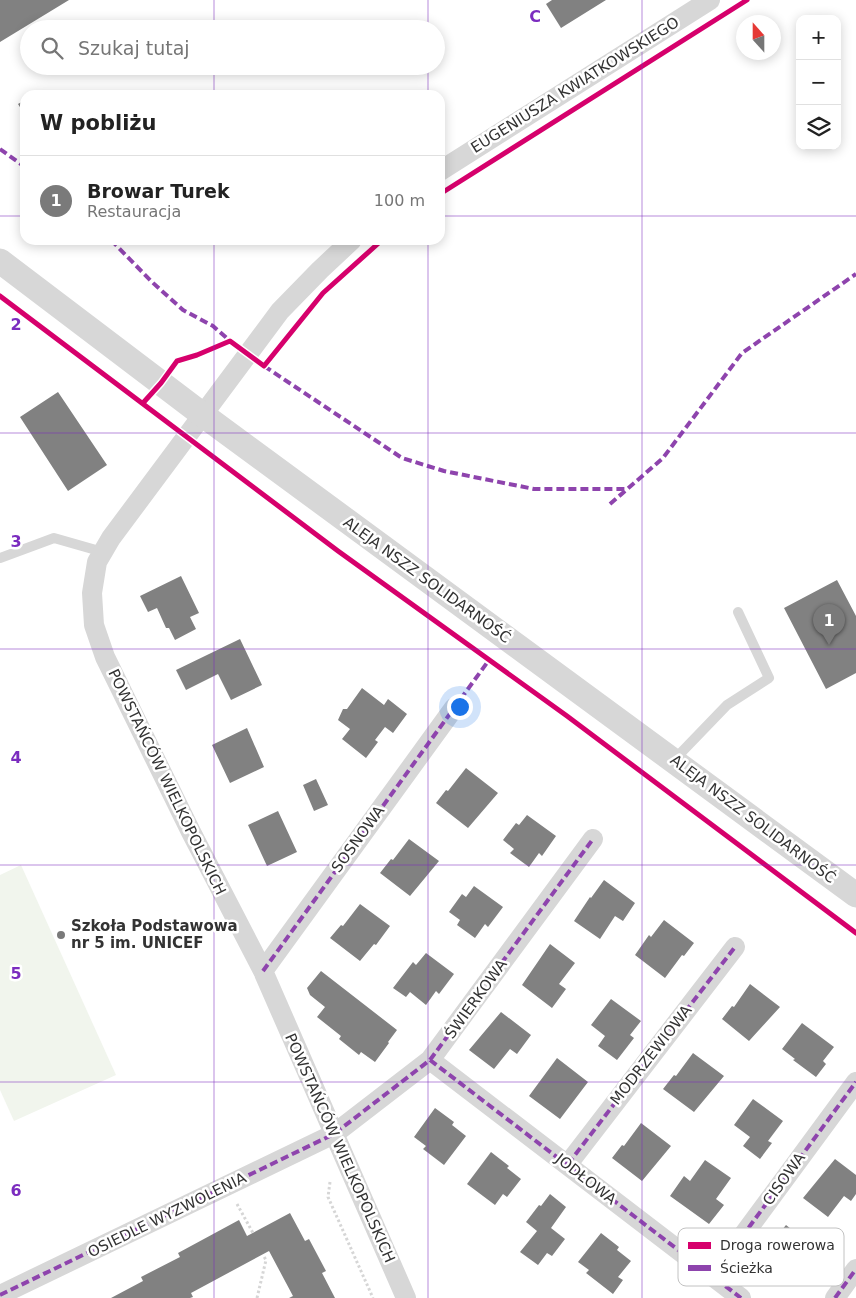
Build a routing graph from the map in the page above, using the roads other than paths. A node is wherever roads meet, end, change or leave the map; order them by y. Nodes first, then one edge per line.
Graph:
1 (710, 0) edge
2 (445, 168) edge
3 (347, 245) edge
4 (0, 261) edge
5 (203, 415) junction
6 (103, 552) junction
7 (0, 558) edge
8 (738, 612) dead end
9 (454, 708) dead end
10 (674, 760) junction
11 (593, 839) dead end
12 (856, 895) edge
13 (735, 947) dead end
14 (263, 971) junction
15 (430, 1060) junction
16 (856, 1082) edge
17 (334, 1134) junction
18 (568, 1164) junction
19 (748, 1228) edge
20 (678, 1249) edge
21 (856, 1269) edge
22 (844, 1285) edge
23 (726, 1286) edge
24 (843, 1286) edge
25 (0, 1295) edge
26 (406, 1298) edge
27 (741, 1298) edge
28 (834, 1298) edge

1 - 2 street, EUGENIUSZA KWIATKOWSKIEGO
3 - 5 street
4 - 5 street, ALEJA NSZZ SOLIDARNOŚĆ
5 - 6 street, POWSTAŃCÓW WIELKOPOLSKICH
5 - 10 street, ALEJA NSZZ SOLIDARNOŚĆ
6 - 7 lane
6 - 14 street, POWSTAŃCÓW WIELKOPOLSKICH
8 - 10 lane
9 - 14 street, SOSNOWA
10 - 12 street, ALEJA NSZZ SOLIDARNOŚĆ
11 - 15 street, ŚWIERKOWA
13 - 18 street, MODRZEWIOWA
14 - 17 street, POWSTAŃCÓW WIELKOPOLSKICH
15 - 17 street, ŚWIERKOWA
15 - 18 street, JODŁOWA
16 - 19 street, CISOWA
17 - 25 street, OSIEDLE WYZWOLENIA
17 - 26 street, POWSTAŃCÓW WIELKOPOLSKICH
18 - 20 street, JODŁOWA
21 - 22 street
23 - 27 street, JODŁOWA
24 - 28 street

